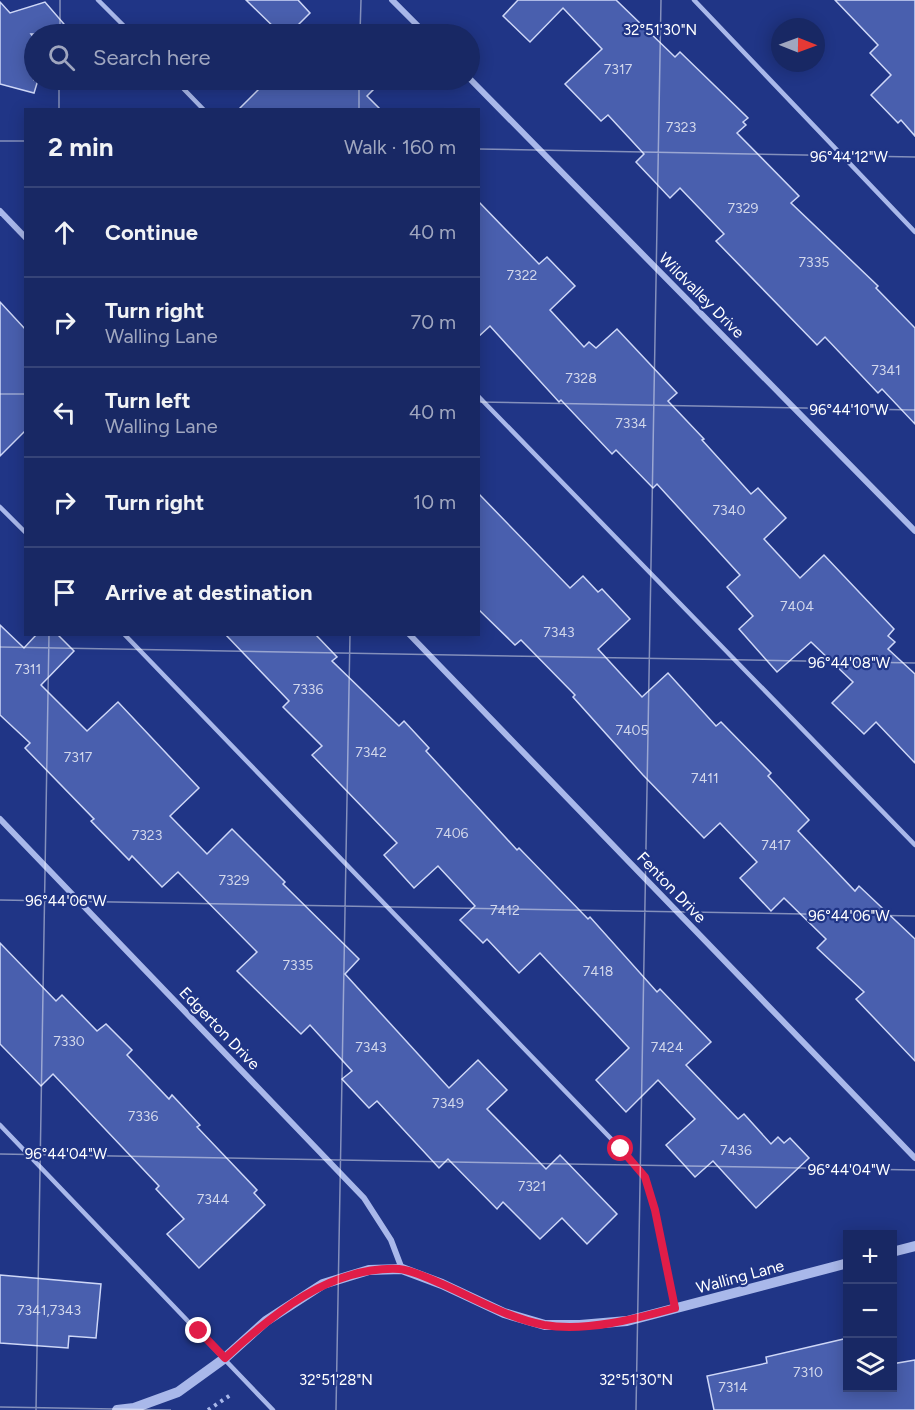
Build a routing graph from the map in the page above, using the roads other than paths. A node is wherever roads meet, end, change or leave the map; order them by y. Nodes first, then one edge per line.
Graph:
1 (98, 0) edge
2 (392, 0) edge
3 (694, 0) edge
4 (122, 24) edge
5 (416, 24) edge
6 (480, 89) edge
7 (185, 90) edge
8 (202, 108) edge
9 (0, 211) edge
10 (915, 232) edge
11 (24, 236) edge
12 (480, 398) edge
13 (0, 507) edge
14 (24, 531) edge
15 (915, 531) edge
16 (126, 636) edge
17 (411, 636) edge
18 (0, 819) edge
19 (915, 845) edge
20 (0, 1125) edge
21 (915, 1158) edge
22 (915, 1246) edge
23 (897, 1251) edge
24 (843, 1264) edge
25 (402, 1269) junction
26 (675, 1308) junction
27 (225, 1358) junction
28 (117, 1410) edge
29 (273, 1410) edge

1 - 4 lane
2 - 5 street
3 - 10 lane
6 - 15 street, Wildvalley Drive
7 - 8 lane
9 - 11 street
12 - 19 lane
13 - 14 lane
16 - 26 lane
17 - 21 street, Fenton Drive
18 - 25 street, Edgerton Drive
20 - 27 lane
22 - 23 street
24 - 26 street, Walling Lane
25 - 26 street, Walling Lane
25 - 27 street, Walling Lane
27 - 28 street, Walling Lane
27 - 29 lane

